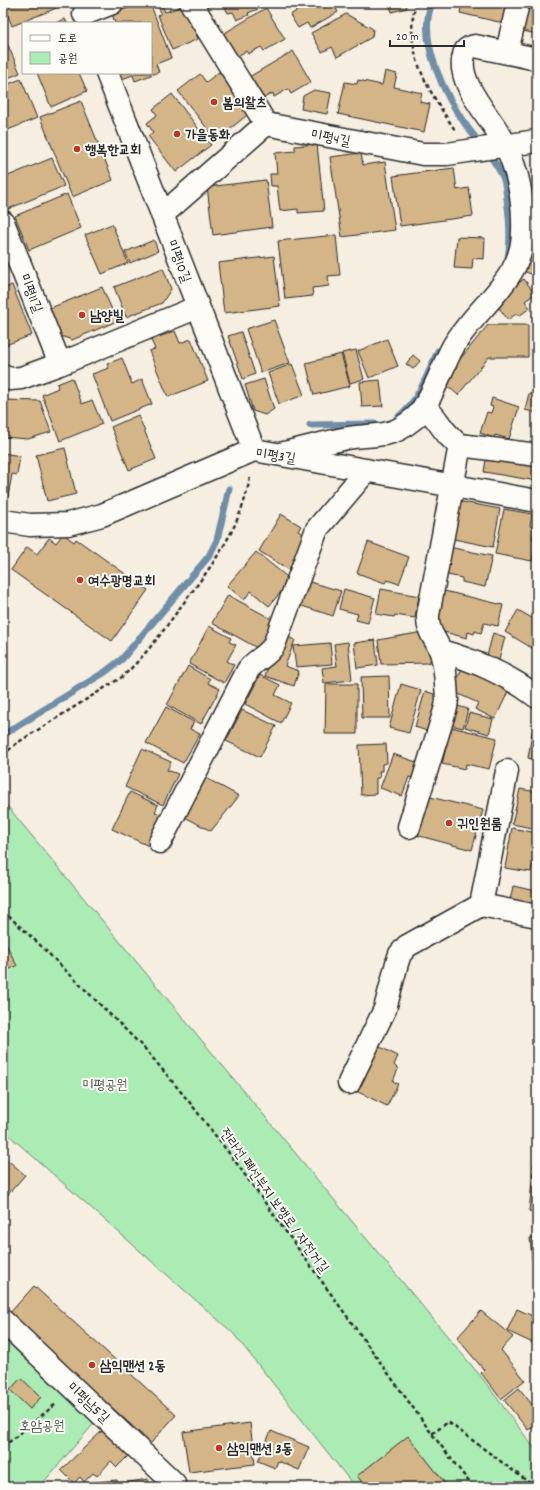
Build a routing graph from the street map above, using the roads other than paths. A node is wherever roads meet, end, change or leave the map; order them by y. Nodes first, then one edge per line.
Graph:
1 (112, 3) edge
2 (191, 3) edge
3 (518, 3) edge
4 (83, 13) edge
5 (507, 52) junction
6 (537, 59) edge
7 (107, 74) edge
8 (266, 124) junction
9 (537, 141) edge
10 (502, 146) junction
11 (162, 215) junction
12 (3, 222) edge
13 (198, 307) junction
14 (60, 364) junction
15 (3, 376) edge
16 (424, 406) junction
17 (460, 444) junction
18 (254, 450) junction
19 (280, 454) junction
20 (537, 455) edge
21 (367, 470) junction
22 (452, 485) junction
23 (537, 500) edge
24 (3, 521) edge
25 (441, 651) junction
26 (537, 697) edge
27 (507, 771) dead end
28 (409, 827) dead end
29 (160, 842) dead end
30 (481, 905) junction
31 (537, 916) edge
32 (350, 1083) dead end
33 (3, 1321) edge
34 (174, 1483) dead end

1 - 4 street
2 - 8 street
3 - 5 street
5 - 6 street
5 - 10 street
7 - 11 street, 미평10길
8 - 10 street, 미평4길
8 - 11 street
9 - 10 street, 미평4길
10 - 16 street
11 - 13 street, 미평10길
12 - 14 street, 미평11길
13 - 14 street
13 - 18 street, 미평10길
14 - 15 street
16 - 17 street
16 - 19 street
17 - 20 street
17 - 22 street
18 - 19 street, 미평3길
18 - 24 street, 미평3길
19 - 21 street, 미평3길
21 - 22 street, 미평3길
21 - 29 street
22 - 23 street, 미평3길
22 - 25 street
25 - 26 street
25 - 28 street
27 - 30 street
30 - 31 street
30 - 32 street
33 - 34 street, 미평남5길

